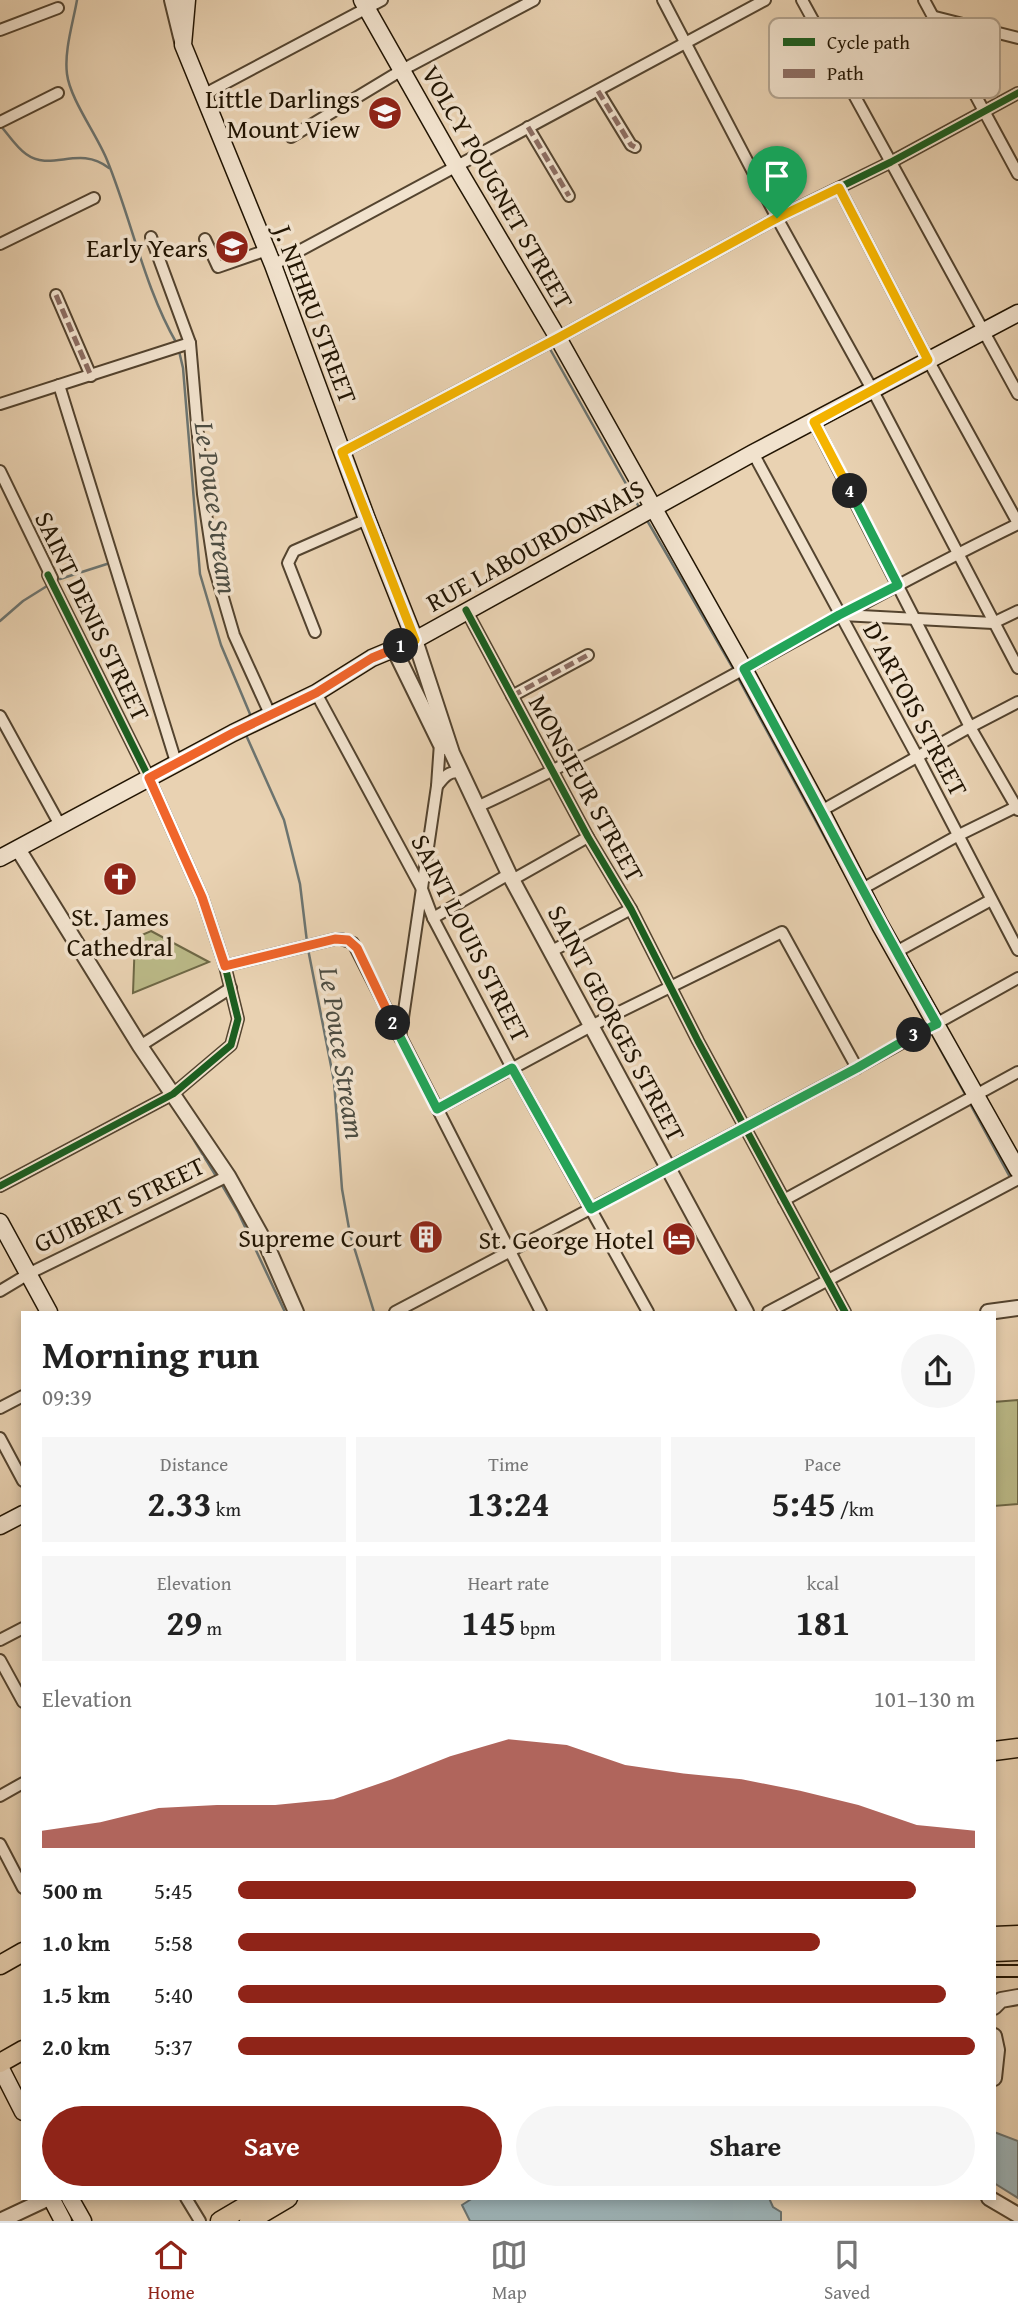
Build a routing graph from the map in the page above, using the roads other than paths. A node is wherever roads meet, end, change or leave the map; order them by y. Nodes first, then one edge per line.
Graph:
1 (172, 0) edge
2 (187, 0) edge
3 (382, 0) edge
4 (534, 0) edge
5 (663, 0) edge
6 (765, 0) edge
7 (802, 0) edge
8 (924, 0) edge
9 (364, 4) edge
10 (58, 8) dead end
11 (935, 17) joint
12 (812, 18) edge
13 (939, 18) edge
14 (0, 30) edge
15 (1000, 33) edge
16 (1018, 38) edge
17 (683, 43) junction
18 (183, 46) junction
19 (402, 70) junction
20 (598, 92) junction
21 (58, 93) dead end
22 (1018, 93) edge
23 (203, 94) junction
24 (856, 98) edge
25 (977, 98) edge
26 (984, 112) junction
27 (3, 121) edge
28 (528, 127) junction
29 (291, 136) dead end
30 (635, 148) dead end
31 (891, 162) junction
32 (456, 166) junction
33 (1018, 174) edge
34 (839, 188) junction
35 (569, 196) dead end
36 (94, 198) dead end
37 (776, 216) junction
38 (151, 237) dead end
39 (205, 239) dead end
40 (0, 244) edge
41 (270, 257) junction
42 (56, 295) dead end
43 (1018, 313) edge
44 (982, 331) junction
45 (558, 338) junction
46 (190, 343) junction
47 (928, 360) junction
48 (91, 376) junction
49 (59, 385) junction
50 (873, 390) junction
51 (1018, 394) edge
52 (0, 404) edge
53 (814, 422) junction
54 (342, 452) junction
55 (753, 453) junction
56 (0, 471) edge
57 (653, 509) junction
58 (367, 519) junction
59 (1018, 523) edge
60 (959, 553) junction
61 (898, 585) junction
62 (466, 610) junction
63 (1018, 611) edge
64 (839, 615) junction
65 (915, 620) junction
66 (993, 623) junction
67 (316, 632) dead end
68 (415, 640) junction
69 (394, 649) junction
70 (588, 655) dead end
71 (1018, 668) edge
72 (739, 672) junction
73 (316, 693) junction
74 (433, 695) junction
75 (512, 696) junction
76 (419, 701) junction
77 (1018, 702) edge
78 (0, 716) edge
79 (263, 718) junction
80 (970, 727) junction
81 (440, 743) junction
82 (452, 753) junction
83 (918, 758) junction
84 (176, 762) junction
85 (553, 771) junction
86 (461, 773) junction
87 (149, 778) junction
88 (437, 786) junction
89 (477, 807) junction
90 (1017, 809) edge
91 (821, 811) junction
92 (60, 825) junction
93 (957, 836) junction
94 (588, 837) junction
95 (18, 849) junction
96 (0, 858) edge
97 (511, 877) junction
98 (862, 889) junction
99 (422, 890) junction
100 (991, 900) junction
101 (631, 909) junction
102 (433, 918) junction
103 (1018, 950) edge
104 (551, 951) junction
105 (896, 952) junction
106 (225, 966) junction
107 (1018, 978) edge
108 (670, 986) junction
109 (231, 988) junction
110 (591, 1026) junction
111 (930, 1027) junction
112 (400, 1038) junction
113 (140, 1046) junction
114 (512, 1068) junction
115 (857, 1068) junction
116 (1018, 1072) edge
117 (173, 1094) junction
118 (970, 1098) junction
119 (437, 1109) junction
120 (744, 1128) junction
121 (668, 1168) junction
122 (1018, 1170) edge
123 (228, 1176) junction
124 (1013, 1182) edge
125 (0, 1186) edge
126 (784, 1200) junction
127 (591, 1209) junction
128 (0, 1222) edge
129 (510, 1252) junction
130 (30, 1273) junction
131 (828, 1282) junction
132 (0, 1291) edge
133 (1018, 1308) edge
134 (49, 1311) edge
135 (294, 1311) edge
136 (397, 1311) edge
137 (540, 1311) edge
138 (647, 1311) edge
139 (745, 1311) edge
140 (770, 1311) edge
141 (844, 1311) edge
142 (996, 1311) edge
143 (21, 1397) edge
144 (0, 1408) edge
145 (0, 1438) edge
146 (21, 1477) edge
147 (21, 1515) edge
148 (0, 1526) edge
149 (21, 1629) edge
150 (0, 1640) edge
151 (0, 1660) edge
152 (21, 1698) edge
153 (1018, 1748) edge
154 (996, 1751) edge
155 (21, 1784) edge
156 (0, 1796) edge
157 (0, 1844) edge
158 (21, 1884) edge
159 (996, 1936) edge
160 (1018, 1936) edge
161 (1018, 1951) edge
162 (996, 1952) edge
163 (21, 1953) edge
164 (0, 1965) edge
165 (996, 1993) edge
166 (1018, 1995) edge
167 (996, 2005) edge
168 (21, 2051) edge
169 (0, 2065) edge
170 (21, 2108) edge
171 (45, 2200) edge
172 (51, 2200) edge
173 (71, 2200) edge
174 (187, 2200) edge
175 (256, 2200) edge
176 (285, 2200) edge
177 (992, 2200) edge
178 (1018, 2215) edge
179 (7, 2217) edge
180 (63, 2221) edge
181 (83, 2221) edge
182 (200, 2221) edge
183 (220, 2221) edge
184 (249, 2221) edge

1 - 18 street
2 - 18 main road
3 - 9 street
4 - 19 street
5 - 17 street
6 - 17 street
7 - 12 street
8 - 11 street
9 - 19 main road, VOLCY POUGNET STREET
9 - 23 street
10 - 14 street
11 - 13 street
15 - 16 street
17 - 20 street
17 - 37 street
18 - 23 main road, J. NEHRU STREET
19 - 29 street
19 - 32 main road, VOLCY POUGNET STREET
20 - 28 street
20 - 30 street
21 - 27 street
22 - 26 street
23 - 41 main road, J. NEHRU STREET
24 - 31 street
25 - 26 street
26 - 31 street
26 - 33 street
28 - 32 street
28 - 35 street
31 - 34 street
31 - 44 street
32 - 41 street
32 - 45 main road, VOLCY POUGNET STREET
34 - 37 street
34 - 47 street
36 - 40 street
37 - 45 street
37 - 50 street
38 - 46 street
39 - 41 street
41 - 54 main road, J. NEHRU STREET
42 - 48 street
43 - 44 main road, RUE LABOURDONNAIS
44 - 47 main road, RUE LABOURDONNAIS
44 - 51 street
45 - 54 street
45 - 57 main road, VOLCY POUGNET STREET
46 - 48 street
46 - 79 street
47 - 50 main road, RUE LABOURDONNAIS
47 - 59 street
48 - 49 street
49 - 52 street
49 - 84 street
50 - 53 main road, RUE LABOURDONNAIS
50 - 60 street
53 - 55 main road, RUE LABOURDONNAIS
53 - 61 street
54 - 58 main road, J. NEHRU STREET
55 - 57 main road, RUE LABOURDONNAIS
55 - 64 street, D'ARTOIS STREET
56 - 87 street, SAINT DENIS STREET
57 - 62 main road, RUE LABOURDONNAIS
57 - 72 main road, VOLCY POUGNET STREET
58 - 67 street
58 - 68 main road, J. NEHRU STREET
59 - 60 street
60 - 61 street
60 - 66 street
61 - 64 street
61 - 65 street
62 - 68 main road, RUE LABOURDONNAIS
62 - 75 street, MONSIEUR STREET
63 - 66 street
64 - 65 street
64 - 72 street
64 - 83 street, D'ARTOIS STREET
65 - 66 street
65 - 80 street
66 - 71 street
68 - 69 main road, RUE LABOURDONNAIS
68 - 74 street, SAINT GEORGES STREET
69 - 73 main road, RUE LABOURDONNAIS
69 - 76 street, SAINT GEORGES STREET
70 - 75 street
72 - 85 street
72 - 91 main road, VOLCY POUGNET STREET
73 - 79 main road, RUE LABOURDONNAIS
73 - 99 street, SAINT LOUIS STREET
74 - 76 street
74 - 82 street, SAINT GEORGES STREET
75 - 85 street, MONSIEUR STREET
76 - 81 street, SAINT GEORGES STREET
77 - 80 street
78 - 92 street
79 - 84 main road, RUE LABOURDONNAIS
80 - 83 street
80 - 90 street
81 - 82 street, SAINT GEORGES STREET
81 - 88 street
82 - 86 street, SAINT GEORGES STREET
83 - 91 street
83 - 93 street, D'ARTOIS STREET
84 - 87 main road, RUE LABOURDONNAIS
85 - 89 street
85 - 94 street, MONSIEUR STREET
86 - 88 street
86 - 89 street, SAINT GEORGES STREET
87 - 87 street, SAINT DENIS STREET
87 - 92 main road, RUE LABOURDONNAIS
87 - 106 street, SAINT DENIS STREET
88 - 99 street
89 - 97 street, SAINT GEORGES STREET
90 - 93 street
91 - 98 main road, VOLCY POUGNET STREET
92 - 95 main road, RUE LABOURDONNAIS
93 - 98 street
93 - 100 street, D'ARTOIS STREET
94 - 97 street
94 - 101 street, MONSIEUR STREET
95 - 96 main road, RUE LABOURDONNAIS
95 - 113 street
97 - 102 street
97 - 104 street, SAINT GEORGES STREET
98 - 105 main road, VOLCY POUGNET STREET
99 - 102 street, SAINT LOUIS STREET
99 - 112 street
100 - 103 street, D'ARTOIS STREET
100 - 105 street
101 - 104 street
101 - 108 street, MONSIEUR STREET
102 - 114 street, SAINT LOUIS STREET
104 - 110 street, SAINT GEORGES STREET
105 - 111 main road, VOLCY POUGNET STREET
106 - 109 street, SAINT DENIS STREET
106 - 112 street
107 - 111 street
108 - 110 street
108 - 115 street
108 - 120 street, MONSIEUR STREET
109 - 113 street
109 - 117 street, SAINT DENIS STREET
110 - 114 street
110 - 121 street, SAINT GEORGES STREET
111 - 115 street
111 - 118 main road, VOLCY POUGNET STREET
112 - 119 street
113 - 117 street
114 - 119 street
114 - 127 street, SAINT LOUIS STREET
115 - 120 street
116 - 118 street
117 - 123 street
117 - 125 street, SAINT DENIS STREET
118 - 122 main road, VOLCY POUGNET STREET
118 - 126 street
119 - 129 street
120 - 121 street
120 - 126 street, MONSIEUR STREET
121 - 127 street
121 - 139 street, SAINT GEORGES STREET
123 - 130 street, GUIBERT STREET
123 - 135 street
124 - 131 street
126 - 131 street, MONSIEUR STREET
127 - 129 street
127 - 138 street, SAINT LOUIS STREET
128 - 130 main road
129 - 136 street
129 - 137 street
130 - 132 street, GUIBERT STREET
130 - 134 main road
131 - 140 street
131 - 141 street, MONSIEUR STREET
133 - 142 street
143 - 144 street
145 - 146 street
147 - 148 main road
149 - 150 street
151 - 152 street
153 - 154 main road
155 - 156 street
157 - 158 street
159 - 160 main road
161 - 162 main road
163 - 164 main road
165 - 166 street
166 - 167 street
168 - 169 main road
169 - 170 main road
171 - 179 street
172 - 180 main road
173 - 181 main road
174 - 182 street
175 - 183 main road
176 - 184 main road
177 - 178 street

